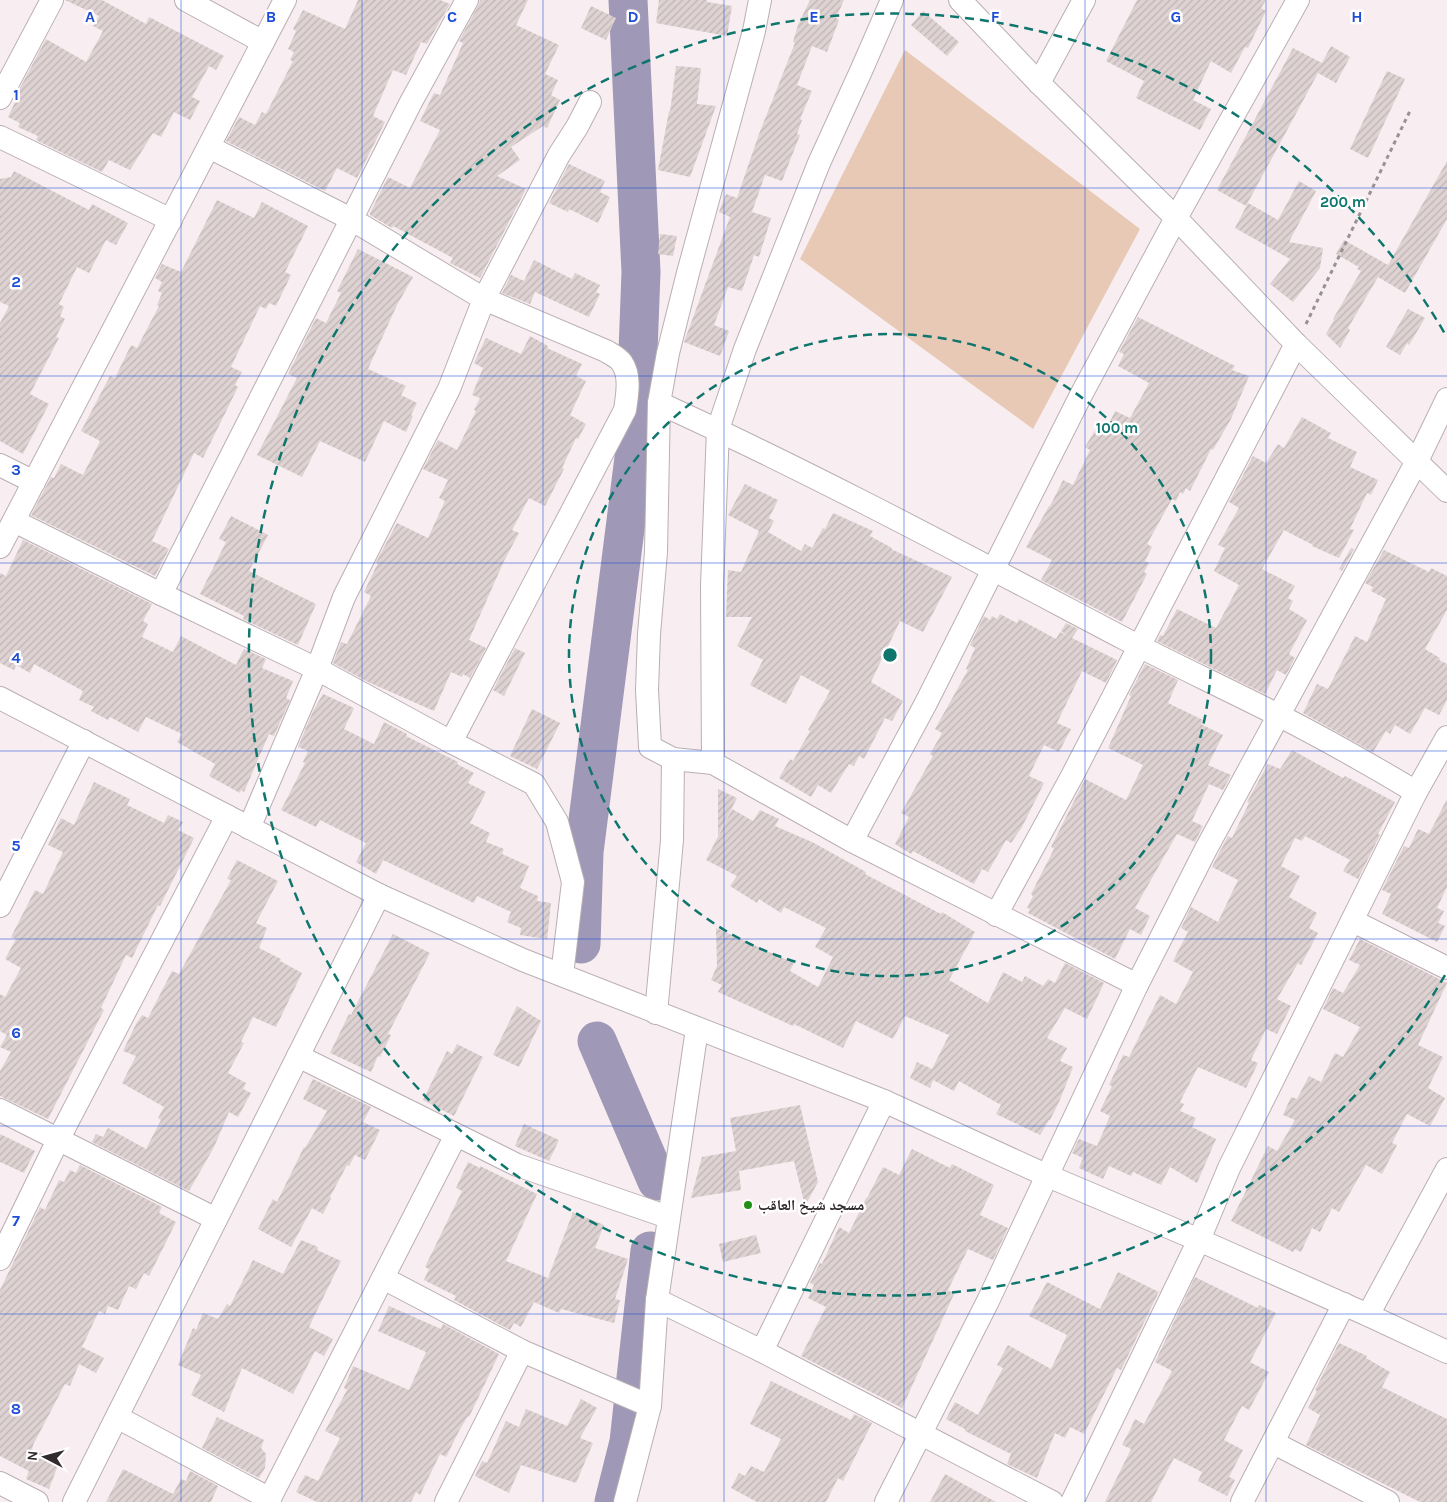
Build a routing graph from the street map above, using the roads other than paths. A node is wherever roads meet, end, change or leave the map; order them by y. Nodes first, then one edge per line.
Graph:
1 (52, 0) edge
2 (186, 0) edge
3 (286, 0) edge
4 (468, 0) edge
5 (760, 0) edge
6 (892, 0) edge
7 (960, 0) edge
8 (1084, 0) edge
9 (1298, 0) edge
10 (263, 42) junction
11 (1040, 83) junction
12 (0, 98) edge
13 (590, 102) dead end
14 (0, 137) edge
15 (209, 147) junction
16 (1176, 218) junction
17 (351, 219) junction
18 (171, 220) junction
19 (484, 299) junction
20 (1296, 344) junction
21 (1447, 399) edge
22 (659, 402) junction
23 (718, 429) junction
24 (1416, 461) junction
25 (0, 465) edge
26 (34, 482) junction
27 (1447, 491) edge
28 (14, 521) junction
29 (0, 547) edge
30 (993, 569) junction
31 (160, 594) junction
32 (1138, 646) junction
33 (318, 668) junction
34 (0, 698) edge
35 (1278, 716) junction
36 (1447, 737) edge
37 (84, 742) junction
38 (451, 742) junction
39 (673, 759) junction
40 (713, 763) junction
41 (1416, 792) junction
42 (227, 816) junction
43 (249, 828) junction
44 (852, 841) junction
45 (379, 895) junction
46 (0, 906) edge
47 (996, 914) junction
48 (1353, 921) junction
49 (1447, 968) edge
50 (562, 975) junction
51 (1137, 985) junction
52 (656, 1012) junction
53 (697, 1029) junction
54 (298, 1056) junction
55 (884, 1101) junction
56 (0, 1110) edge
57 (456, 1135) junction
58 (58, 1140) junction
59 (1447, 1169) edge
60 (1048, 1176) junction
61 (668, 1216) junction
62 (216, 1219) junction
63 (1199, 1240) junction
64 (0, 1259) edge
65 (383, 1278) junction
66 (657, 1300) junction
67 (1344, 1304) junction
68 (1368, 1315) junction
69 (522, 1351) junction
70 (762, 1351) junction
71 (1447, 1352) edge
72 (650, 1406) junction
73 (117, 1417) junction
74 (921, 1434) junction
75 (1274, 1443) junction
76 (0, 1483) edge
77 (269, 1501) edge
78 (37, 1502) edge
79 (74, 1502) edge
80 (446, 1502) edge
81 (625, 1502) edge
82 (886, 1502) edge
83 (1052, 1502) edge
84 (1072, 1502) edge
85 (1242, 1502) edge
86 (1388, 1502) edge

1 - 12 street
2 - 10 street
3 - 10 street
4 - 17 street
5 - 22 street
6 - 23 street
7 - 11 street
8 - 11 street
9 - 16 street
10 - 15 street
11 - 16 street
13 - 19 street
14 - 18 street
15 - 17 street
15 - 18 street
16 - 20 street
16 - 30 street
17 - 19 street
17 - 31 street
18 - 26 street
19 - 33 street
19 - 38 street
20 - 24 street
20 - 32 street
21 - 24 street
22 - 23 street
22 - 39 street
23 - 30 street
23 - 40 street
24 - 27 street
24 - 35 street
25 - 26 street
26 - 28 street
28 - 29 street
28 - 31 street
30 - 32 street
30 - 44 street
31 - 33 street
32 - 35 street
32 - 47 street
33 - 38 street
33 - 43 street
34 - 37 street
35 - 41 street
35 - 51 street
36 - 41 street
37 - 42 street
37 - 46 street
38 - 50 street
39 - 40 street
39 - 52 street
40 - 44 street
41 - 48 street
42 - 43 street
42 - 58 street
43 - 45 street
44 - 47 street
45 - 50 street
45 - 54 street
47 - 51 street
48 - 49 street
48 - 63 street
50 - 52 street
51 - 60 street
52 - 53 street
53 - 55 street
53 - 61 street
54 - 57 street
54 - 62 street
55 - 60 street
55 - 70 street
56 - 58 street
57 - 61 street
57 - 65 street
58 - 62 street
58 - 64 street
59 - 68 street
60 - 63 street
60 - 74 street
61 - 66 street
62 - 73 street
63 - 67 street
63 - 84 street
65 - 69 street
65 - 77 street
66 - 70 street
66 - 72 street
67 - 68 street
67 - 75 street
68 - 71 street
69 - 72 street
69 - 80 street
70 - 74 street
72 - 81 street
73 - 77 street
73 - 79 street
74 - 82 street
74 - 83 street
75 - 85 street
75 - 86 street
76 - 78 street

